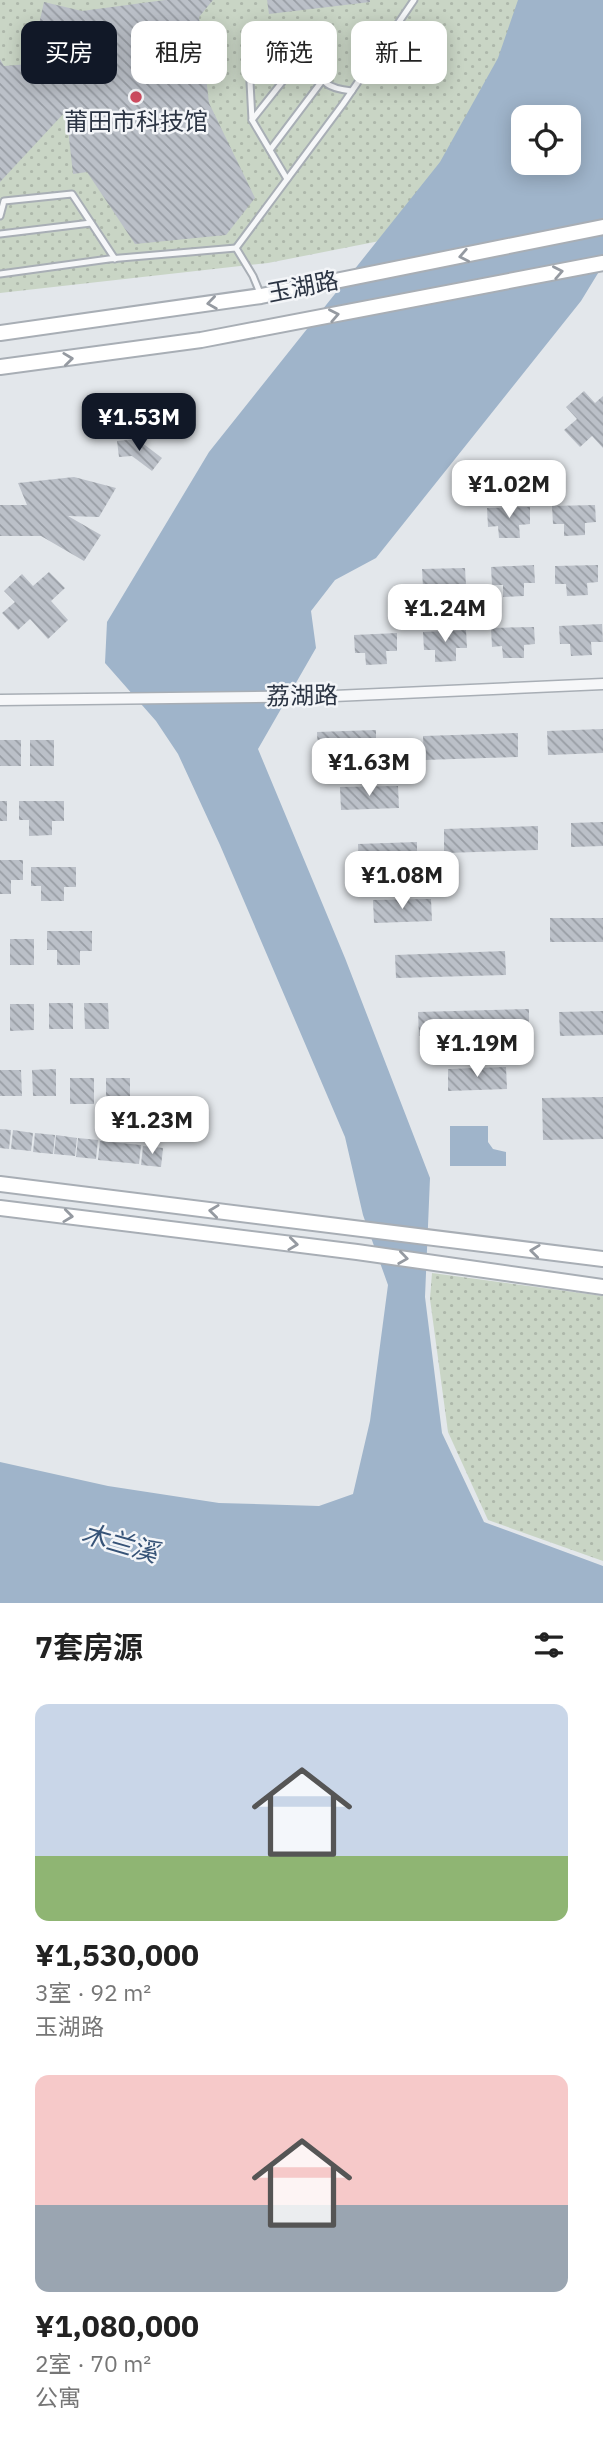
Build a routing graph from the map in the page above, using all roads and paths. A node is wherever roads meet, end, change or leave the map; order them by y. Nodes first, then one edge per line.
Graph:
1 (414, 0) edge
2 (250, 84) edge
3 (281, 84) edge
4 (320, 84) edge
5 (326, 84) edge
6 (352, 91) junction
7 (252, 120) junction
8 (270, 150) junction
9 (287, 179) junction
10 (0, 216) edge
11 (91, 223) junction
12 (603, 228) edge
13 (0, 234) edge
14 (236, 248) junction
15 (115, 259) junction
16 (603, 263) edge
17 (0, 274) edge
18 (261, 296) junction
19 (0, 333) edge
20 (0, 368) edge
21 (603, 684) edge
22 (0, 700) edge
23 (0, 1184) edge
24 (0, 1208) edge
25 (603, 1259) edge
26 (603, 1287) edge

1 - 6 lane
2 - 7 lane
3 - 7 lane
4 - 8 lane
5 - 6 lane
6 - 9 lane
7 - 8 lane
8 - 9 lane
9 - 14 lane
10 - 11 lane
11 - 13 lane
11 - 15 lane
12 -> 18 main road, 玉湖路
14 - 15 lane
14 - 18 lane
15 - 17 lane
20 -> 16 main road, 玉湖路
18 -> 19 main road, 玉湖路
21 - 22 street, 荔湖路
25 -> 23 main road
24 -> 26 main road

